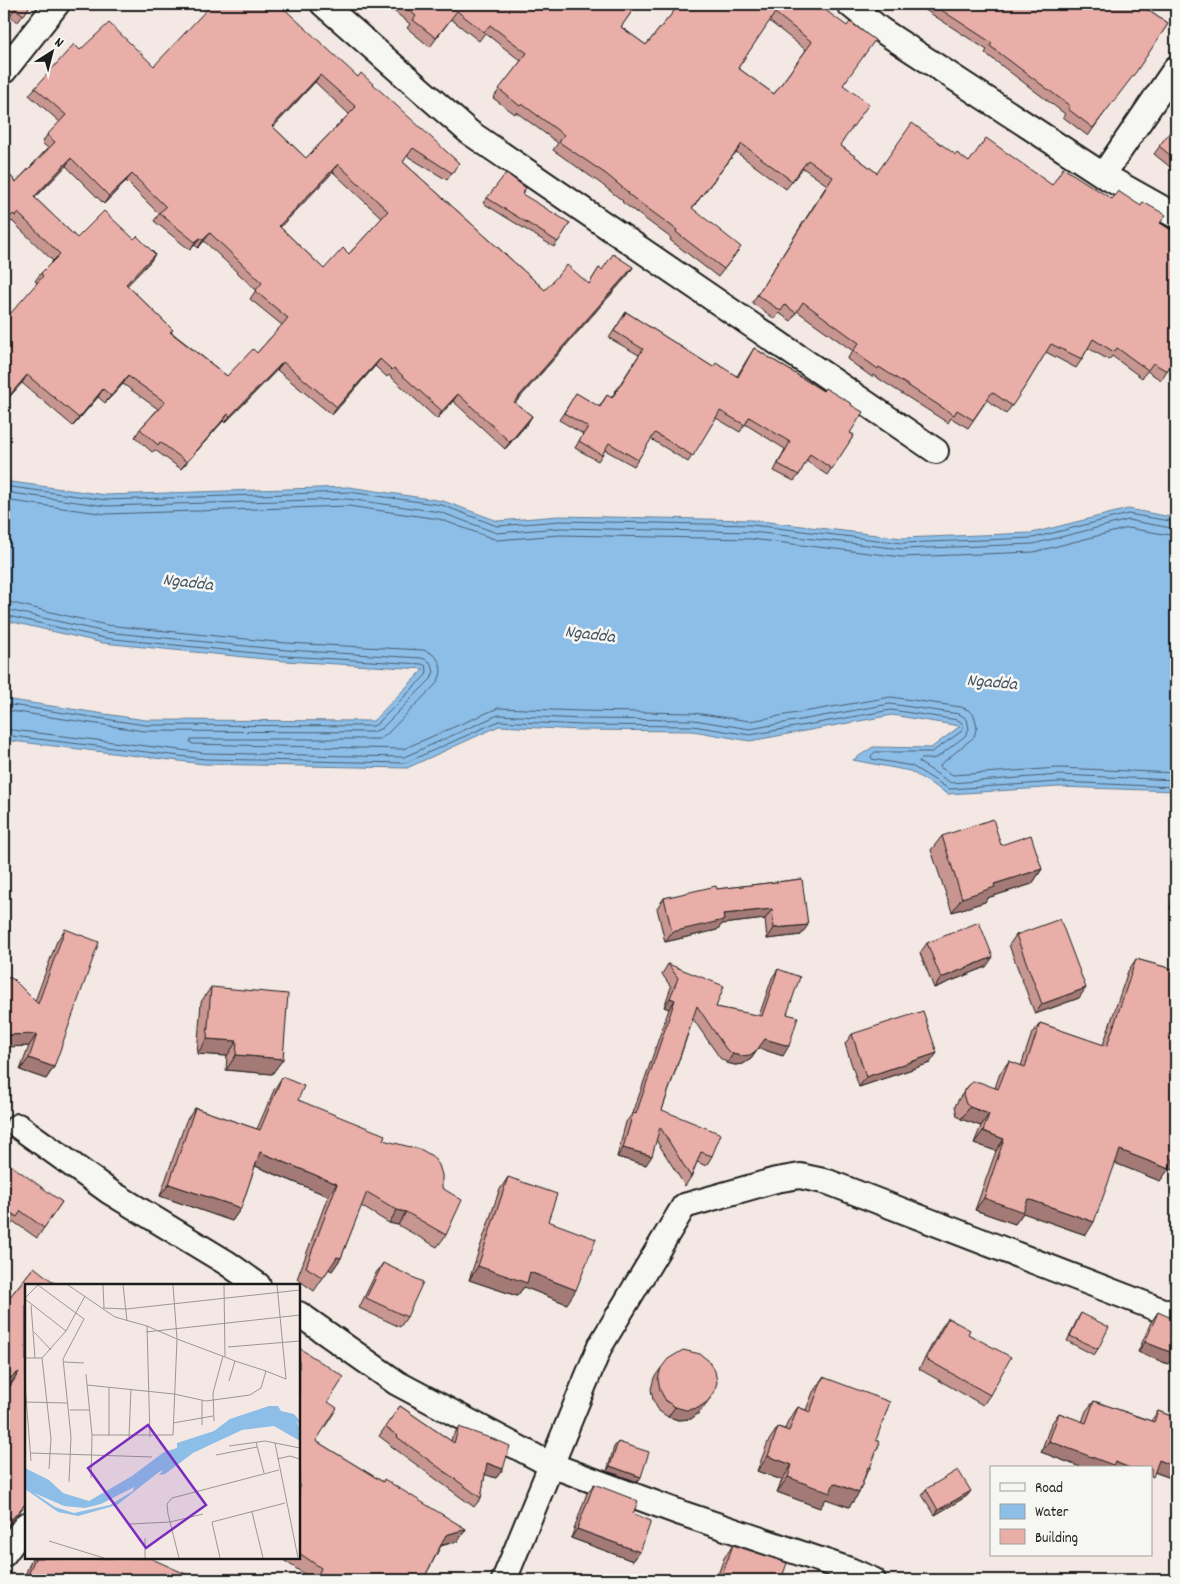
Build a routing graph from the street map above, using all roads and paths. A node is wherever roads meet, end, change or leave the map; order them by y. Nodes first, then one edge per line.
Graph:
1 (57, 4) edge
2 (323, 4) edge
3 (848, 4) edge
4 (1176, 68) edge
5 (4, 71) edge
6 (1103, 175) junction
7 (1176, 216) edge
8 (936, 451) dead end
9 (18, 1126) dead end
10 (257, 1284) edge
11 (300, 1315) edge
12 (1176, 1316) edge
13 (551, 1465) junction
14 (25, 1525) edge
15 (4, 1554) edge
16 (504, 1580) edge
17 (873, 1580) edge

1 - 5 street
2 - 8 street
3 - 6 street
4 - 6 street
6 - 7 street
9 - 10 street
11 - 13 street
12 - 13 street
13 - 16 street
13 - 17 street
14 - 15 street

